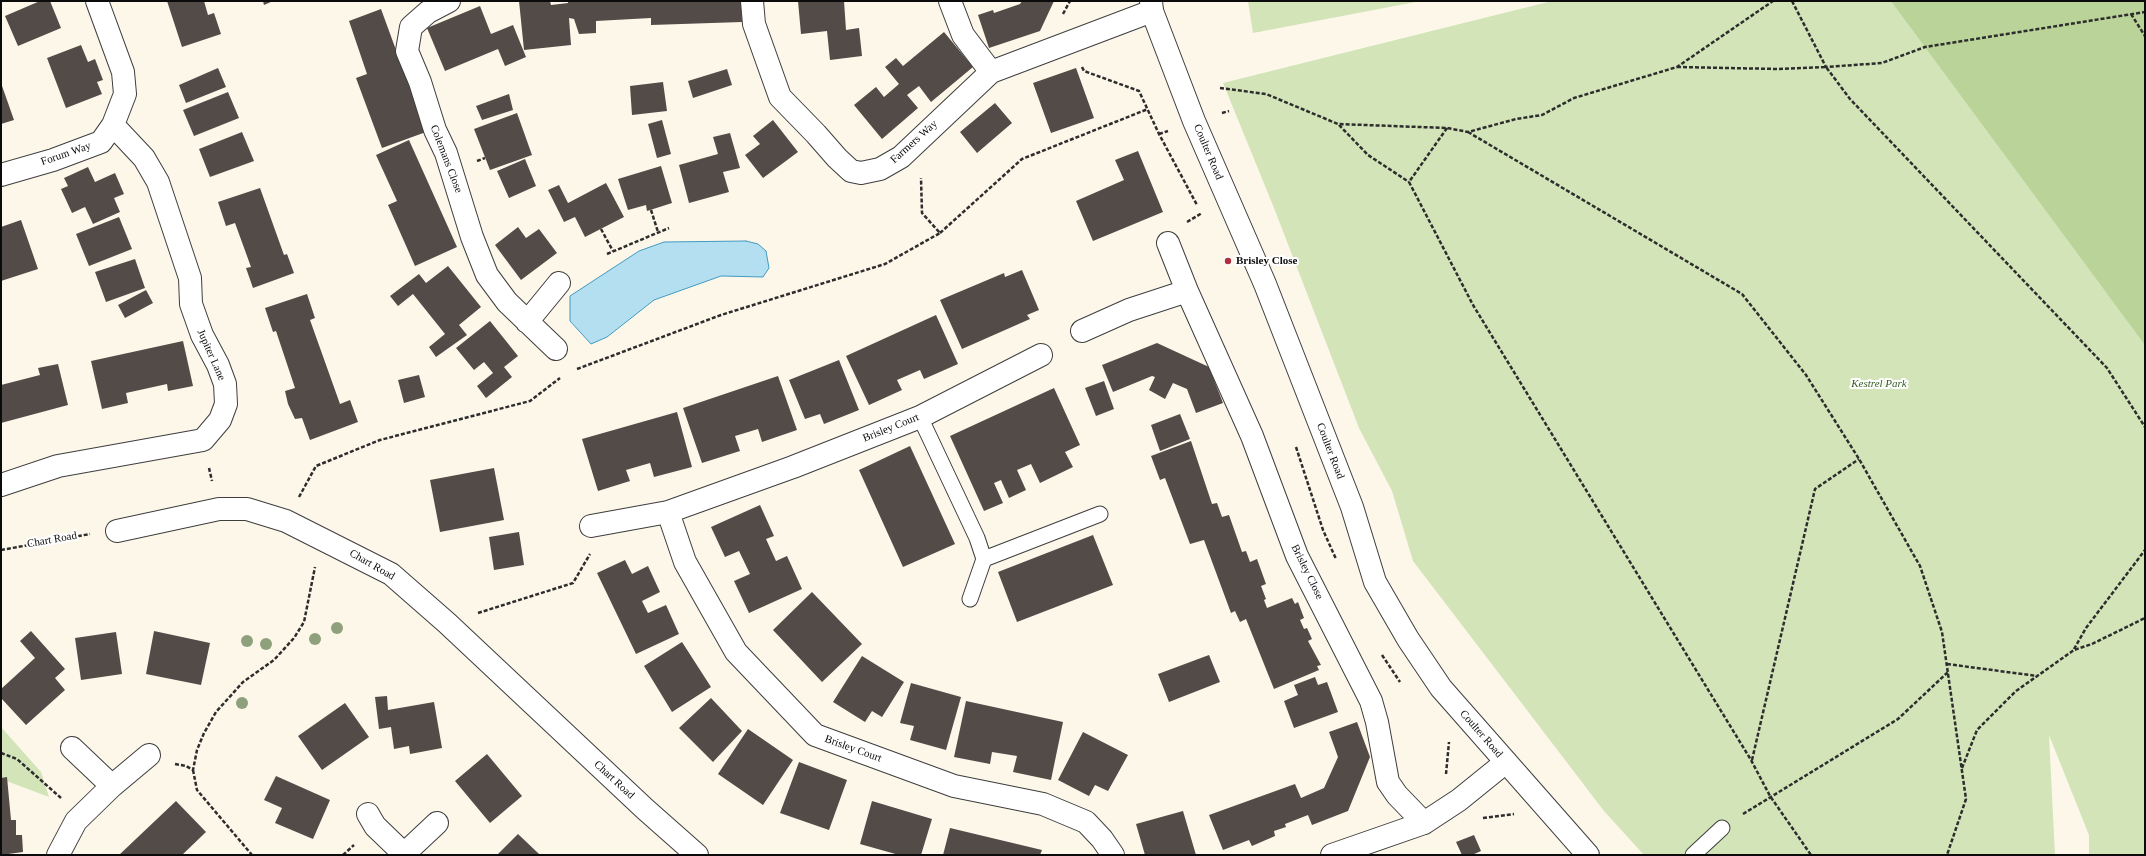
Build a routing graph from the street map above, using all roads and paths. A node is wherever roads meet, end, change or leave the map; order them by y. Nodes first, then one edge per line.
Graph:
1 (98, 1) edge
2 (449, 1) edge
3 (752, 1) edge
4 (950, 1) edge
5 (1070, 1) edge
6 (1774, 1) edge
7 (1792, 1) edge
8 (1067, 6) dead end
9 (1152, 6) edge
10 (2145, 12) edge
11 (2131, 14) junction
12 (2145, 36) edge
13 (1677, 67) junction
14 (1826, 67) junction
15 (991, 72) junction
16 (1092, 74) dead end
17 (1220, 88) dead end
18 (1148, 109) junction
19 (113, 124) junction
20 (1338, 124) junction
21 (1447, 128) junction
22 (1169, 131) dead end
23 (1468, 132) junction
24 (1159, 134) junction
25 (1, 175) edge
26 (1409, 182) junction
27 (651, 210) dead end
28 (922, 213) dead end
29 (1205, 220) dead end
30 (601, 228) dead end
31 (669, 228) dead end
32 (658, 232) junction
33 (940, 233) junction
34 (1168, 243) dead end
35 (613, 251) junction
36 (607, 254) dead end
37 (559, 283) dead end
38 (1187, 291) junction
39 (527, 322) junction
40 (1082, 331) dead end
41 (556, 349) dead end
42 (1041, 355) dead end
43 (573, 370) dead end
44 (566, 373) dead end
45 (920, 417) junction
46 (2145, 427) edge
47 (203, 440) junction
48 (1295, 444) dead end
49 (1859, 459) junction
50 (1, 485) edge
51 (218, 508) junction
52 (668, 512) junction
53 (1100, 514) dead end
54 (286, 521) junction
55 (591, 526) joint
56 (1323, 530) dead end
57 (117, 531) joint
58 (328, 542) junction
59 (1, 550) edge
60 (2145, 550) edge
61 (984, 559) junction
62 (970, 599) dead end
63 (2145, 618) edge
64 (447, 623) junction
65 (2074, 650) junction
66 (1947, 664) junction
67 (1949, 672) junction
68 (2037, 676) junction
69 (72, 748) dead end
70 (1, 753) edge
71 (149, 755) joint
72 (1752, 760) junction
73 (1506, 762) junction
74 (1962, 768) junction
75 (193, 770) junction
76 (112, 786) junction
77 (1770, 796) junction
78 (1459, 800) junction
79 (1517, 813) dead end
80 (368, 814) dead end
81 (76, 821) junction
82 (437, 823) dead end
83 (1424, 823) junction
84 (1722, 828) joint
85 (405, 854) edge
86 (58, 855) edge
87 (252, 855) edge
88 (697, 855) edge
89 (1113, 855) edge
90 (1332, 855) edge
91 (1588, 855) edge
92 (1693, 855) edge
93 (1811, 855) edge
94 (1947, 855) edge

1 - 19 street, Forum Way
2 - 39 street, Colemans Close
3 - 15 street, Farmers Way
4 - 15 street
5 - 8 path
6 - 13 path
7 - 14 path
9 - 15 street, Farmers Way
9 - 73 street, Coulter Road
10 - 11 path
11 - 12 path
11 - 14 path
13 - 14 path
13 - 23 path
14 - 46 path
16 - 18 path
17 - 20 path
18 - 24 path
18 - 33 path
19 - 25 street, Forum Way
19 - 47 street, Jupiter Lane
20 - 21 path
20 - 26 path
21 - 23 path
21 - 26 path
22 - 24 path
23 - 49 path
24 - 29 path
26 - 72 path
27 - 32 path
28 - 33 path
30 - 35 path
31 - 32 path
32 - 35 path
33 - 43 path
34 - 38 street, Brisley Close
35 - 36 path
37 - 39 street
38 - 40 street
38 - 83 street, Brisley Close
39 - 41 street, Colemans Close
42 - 45 street, Brisley Court
44 - 54 path
45 - 52 street, Brisley Court
45 - 61 lane
47 - 50 street
47 - 51 path
48 - 56 path
49 - 66 path
49 - 72 path
51 - 54 street, Chart Road
51 - 57 street, Chart Road
52 - 55 street, Brisley Court
52 - 89 street, Brisley Court
53 - 61 lane
54 - 58 street, Chart Road
55 - 64 path
57 - 59 path, Chart Road
58 - 64 street, Chart Road
58 - 75 path
60 - 65 path
61 - 62 lane
63 - 65 path
64 - 88 street, Chart Road
65 - 68 path
66 - 67 path
66 - 68 path
67 - 74 path
67 - 77 path
68 - 74 path
69 - 76 street
70 - 81 path
71 - 75 path
71 - 76 street
72 - 77 path
73 - 78 street
73 - 91 street, Coulter Road
74 - 94 path
75 - 87 path
76 - 81 street
77 - 84 path
77 - 93 path
78 - 79 path
78 - 83 street
80 - 85 street
81 - 86 street
82 - 85 street
83 - 90 street
84 - 92 lane

